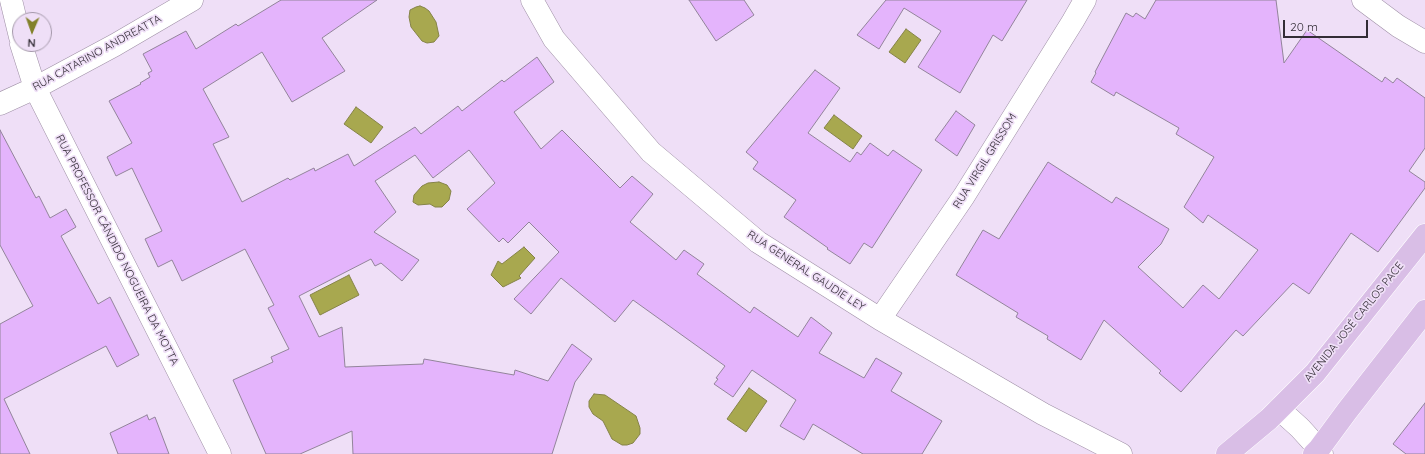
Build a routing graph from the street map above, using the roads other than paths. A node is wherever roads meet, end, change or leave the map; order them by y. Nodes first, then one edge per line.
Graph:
1 (12, 0) edge
2 (192, 0) edge
3 (532, 0) edge
4 (1085, 0) edge
5 (1363, 0) edge
6 (15, 12) edge
7 (1425, 42) edge
8 (24, 52) edge
9 (35, 88) junction
10 (0, 104) edge
11 (1425, 235) edge
12 (1425, 311) edge
13 (880, 319) junction
14 (1279, 409) junction
15 (1318, 452) edge
16 (220, 454) edge
17 (1121, 454) edge
18 (1227, 454) edge

1 - 6 street
2 - 9 street, RUA CATARINO ANDREATTA
3 - 13 street, RUA GENERAL GAUDIE LEY
4 - 13 street, RUA VIRGIL GRISSOM
5 - 7 street
8 - 9 street, RUA PROFESSOR CÂNDIDO NOGUEIRA DA MOTTA
9 - 10 street, RUA CATARINO ANDREATTA
9 - 16 street, RUA PROFESSOR CÂNDIDO NOGUEIRA DA MOTTA
11 - 14 main road, AVENIDA JOSÉ CARLOS PACE
12 - 15 main road
13 - 17 street, RUA GENERAL GAUDIE LEY
14 - 15 street
14 - 18 main road, AVENIDA JOSÉ CARLOS PACE

